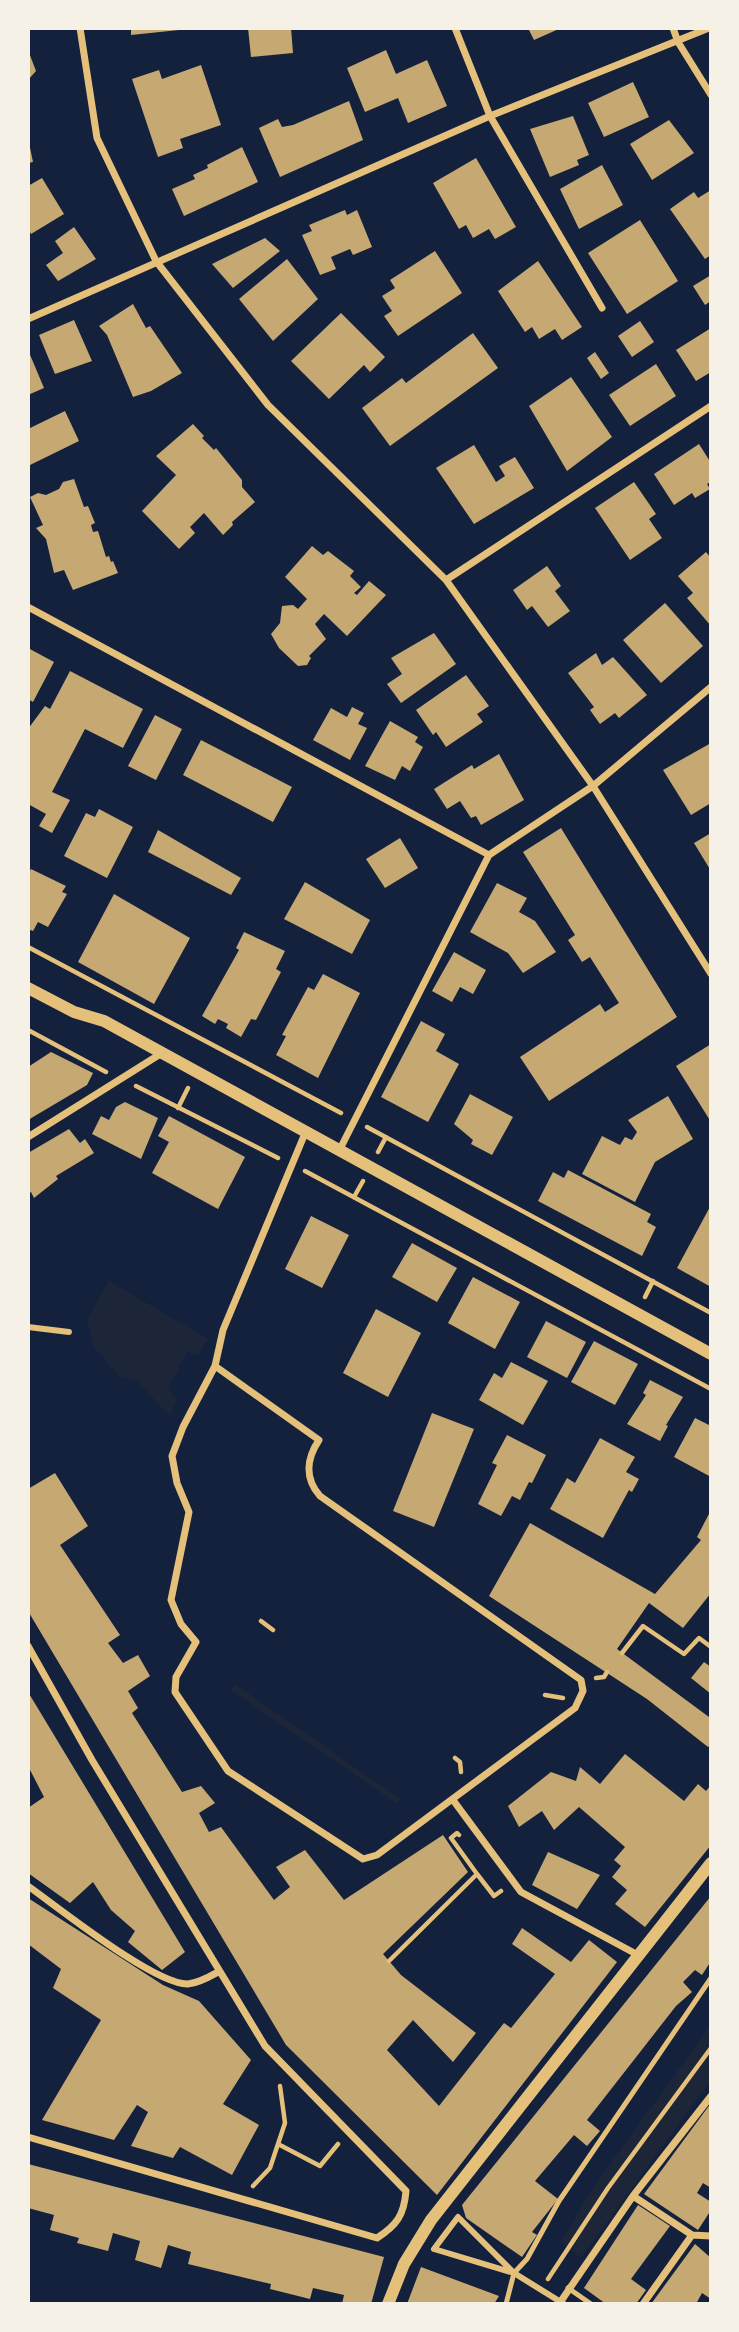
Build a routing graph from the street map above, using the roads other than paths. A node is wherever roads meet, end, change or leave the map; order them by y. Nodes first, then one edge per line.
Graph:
1 (80, 28) edge
2 (455, 28) edge
3 (673, 28) edge
4 (709, 28) edge
5 (678, 42) junction
6 (711, 95) edge
7 (490, 116) junction
8 (156, 261) junction
9 (602, 308) dead end
10 (28, 318) edge
11 (711, 406) edge
12 (446, 580) junction
13 (28, 607) edge
14 (711, 687) edge
15 (593, 786) junction
16 (489, 855) junction
17 (711, 974) edge
18 (28, 988) edge
19 (163, 1053) junction
20 (306, 1131) junction
21 (28, 1137) edge
22 (340, 1149) junction
23 (28, 1327) edge
24 (69, 1332) dead end
25 (711, 1354) edge
26 (215, 1366) junction
27 (28, 1646) edge
28 (453, 1800) junction
29 (711, 1863) edge
30 (28, 1886) edge
31 (638, 1955) junction
32 (218, 1972) junction
33 (711, 1978) edge
34 (711, 2096) edge
35 (28, 2137) edge
36 (633, 2196) junction
37 (692, 2235) junction
38 (711, 2236) edge
39 (514, 2273) junction
40 (568, 2287) junction
41 (562, 2303) edge
42 (388, 2304) edge
43 (506, 2304) edge
44 (591, 2304) edge
45 (643, 2304) edge

1 - 8 street
2 - 7 street
3 - 5 street
4 - 5 street
5 - 6 street
5 - 7 street
7 - 8 street
7 - 9 street
8 - 10 street
8 - 12 street
11 - 12 street
12 - 15 street
13 - 16 street
14 - 15 street
15 - 16 street
15 - 17 street
16 - 22 street
18 - 19 street
19 - 20 street
19 - 21 street
20 - 22 street
20 - 26 street
22 - 25 street
23 - 24 street
26 - 28 street
26 - 28 street
27 - 32 street
28 - 31 street
29 - 31 street
30 - 32 street
31 - 42 street
32 - 35 street
33 - 39 lane
34 - 36 street
36 - 37 street
36 - 40 street
37 - 38 street
37 - 45 street
39 - 39 street
39 - 41 street
39 - 43 lane
40 - 41 street
40 - 44 lane

